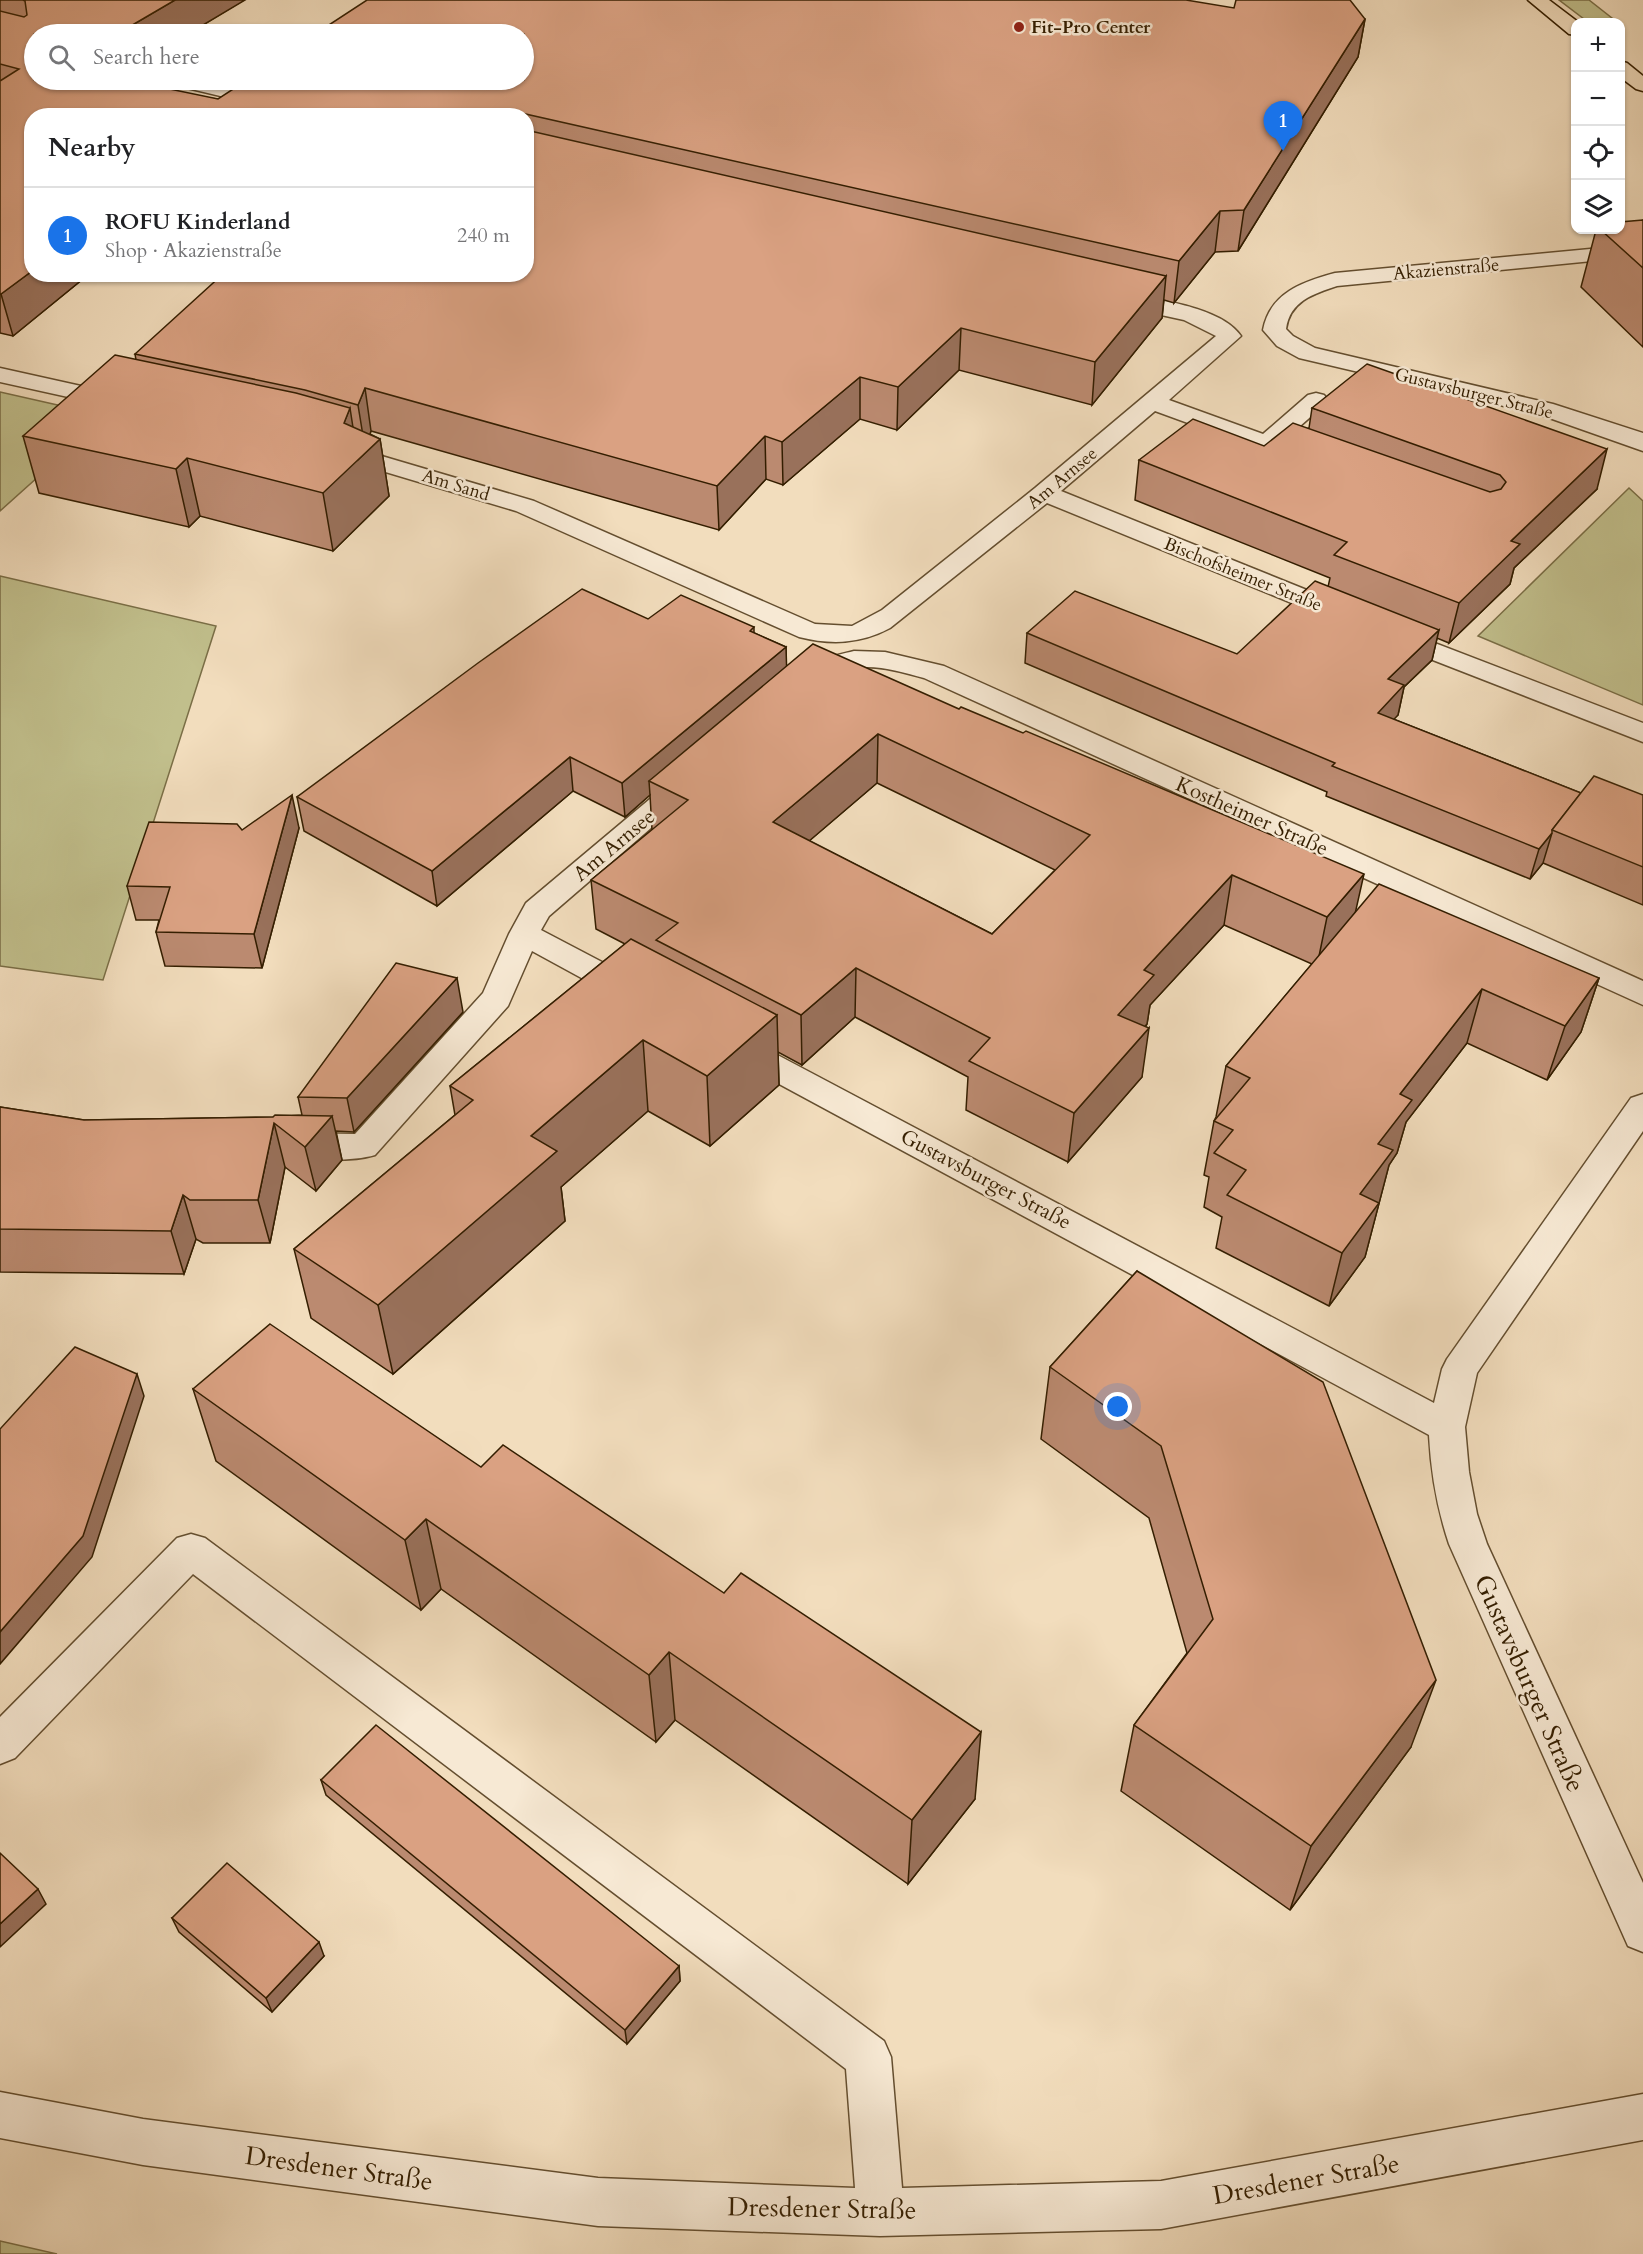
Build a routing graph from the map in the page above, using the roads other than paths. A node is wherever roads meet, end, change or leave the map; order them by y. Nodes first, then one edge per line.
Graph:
1 (1537, 0) edge
2 (1571, 27) edge
3 (1625, 71) edge
4 (1643, 85) edge
5 (220, 90) edge
6 (298, 108) edge
7 (1643, 250) edge
8 (1098, 294) edge
9 (1274, 330) joint
10 (0, 375) edge
11 (1316, 400) dead end
12 (1153, 402) junction
13 (139, 405) edge
14 (1266, 444) junction
15 (1643, 444) edge
16 (323, 446) edge
17 (1330, 467) edge
18 (1044, 493) junction
19 (891, 616) joint
20 (787, 699) edge
21 (1643, 733) edge
22 (706, 766) edge
23 (524, 934) junction
24 (1643, 994) edge
25 (655, 1004) edge
26 (717, 1037) edge
27 (1643, 1106) edge
28 (270, 1144) edge
29 (1447, 1426) junction
30 (0, 1745) edge
31 (1643, 1930) edge
32 (0, 2115) edge
33 (1643, 2117) edge
34 (880, 2212) junction

1 - 2 main road
3 - 4 main road
5 - 6 street
7 - 9 street, Akazienstraße
8 - 12 street, Am Arnsee
9 - 15 street, Gustavsburger Straße
10 - 13 street
11 - 14 street
12 - 14 street
12 - 18 street, Am Arnsee
14 - 17 street
16 - 19 street, Am Sand
18 - 19 street, Am Arnsee
18 - 21 street, Bischofsheimer Straße
20 - 24 street, Kostheimer Straße
22 - 23 street, Am Arnsee
23 - 25 street
23 - 28 street, Am Arnsee
26 - 29 street, Gustavsburger Straße
27 - 29 street, Gustavsburger Straße
29 - 31 street, Gustavsburger Straße
30 - 34 street
32 - 34 street, Dresdener Straße
33 - 34 street, Dresdener Straße

